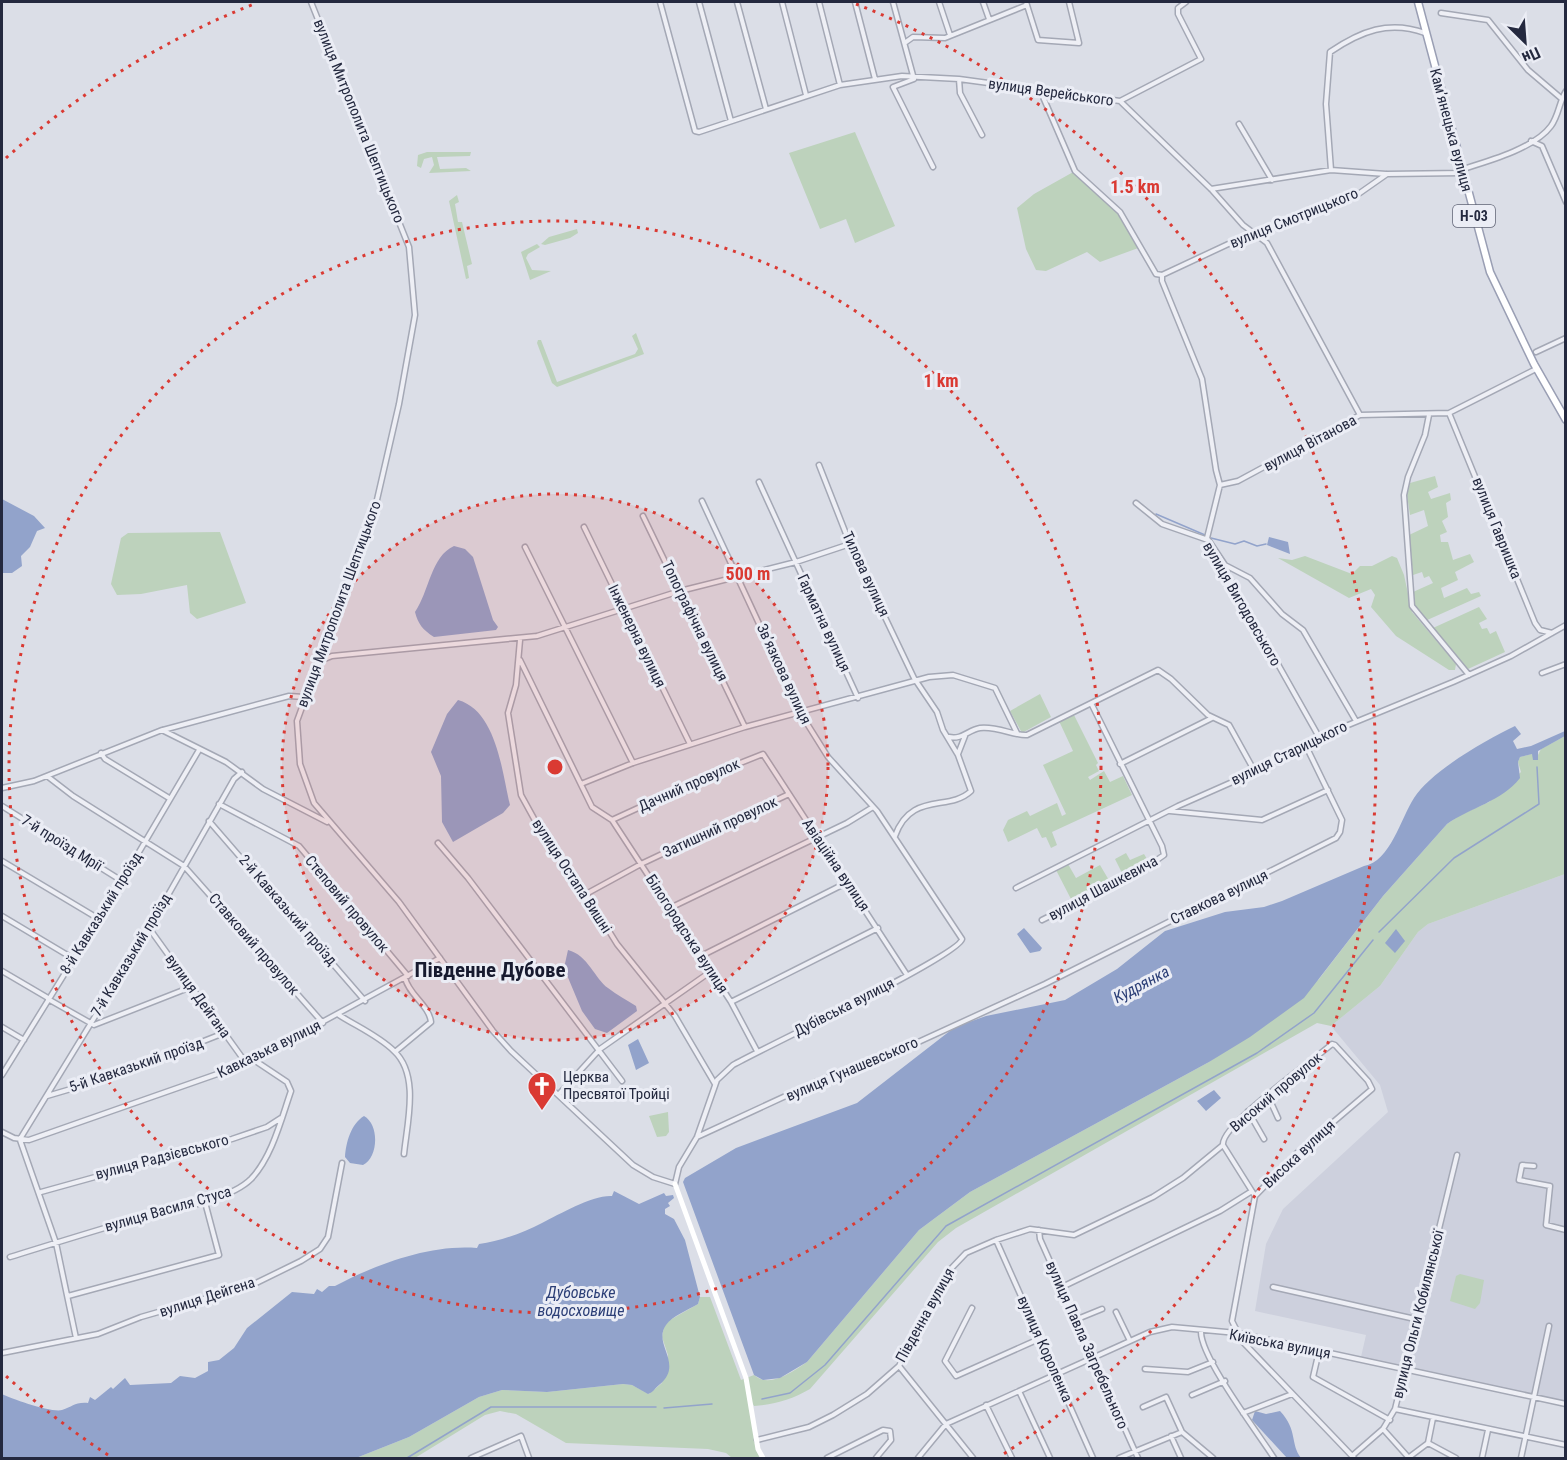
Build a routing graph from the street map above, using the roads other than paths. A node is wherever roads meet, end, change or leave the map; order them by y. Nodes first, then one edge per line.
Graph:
1 (311, 2) edge
2 (660, 2) edge
3 (699, 2) edge
4 (737, 2) edge
5 (782, 2) edge
6 (819, 2) edge
7 (855, 2) edge
8 (893, 2) edge
9 (939, 2) edge
10 (983, 2) edge
11 (1069, 2) edge
12 (1186, 2) edge
13 (1418, 2) edge
14 (1026, 4) edge
15 (1441, 13) dead end
16 (989, 19) junction
17 (1426, 34) junction
18 (950, 36) junction
19 (906, 42) junction
20 (875, 79) junction
21 (914, 79) junction
22 (959, 79) junction
23 (840, 85) junction
24 (1040, 89) junction
25 (1566, 91) edge
26 (806, 96) junction
27 (1562, 99) junction
28 (1120, 101) junction
29 (766, 109) junction
30 (731, 121) junction
31 (1239, 124) dead end
32 (982, 135) dead end
33 (1543, 135) junction
34 (1531, 141) junction
35 (1542, 146) junction
36 (933, 167) dead end
37 (1330, 170) junction
38 (1462, 171) junction
39 (1387, 174) junction
40 (1272, 180) junction
41 (1211, 189) junction
42 (1566, 202) edge
43 (1254, 232) junction
44 (1162, 275) junction
45 (1566, 338) edge
46 (1536, 352) dead end
47 (1536, 369) junction
48 (1449, 413) junction
49 (1360, 415) junction
50 (1429, 415) junction
51 (1565, 418) edge
52 (819, 465) dead end
53 (759, 482) dead end
54 (1220, 485) junction
55 (702, 501) dead end
56 (1136, 503) dead end
57 (643, 516) dead end
58 (584, 527) dead end
59 (1207, 538) junction
60 (850, 544) junction
61 (525, 547) dead end
62 (796, 562) junction
63 (1228, 570) junction
64 (738, 576) junction
65 (680, 591) junction
66 (624, 608) junction
67 (1566, 625) edge
68 (567, 626) junction
69 (1552, 633) junction
70 (519, 640) junction
71 (519, 659) junction
72 (317, 663) junction
73 (1566, 664) edge
74 (1542, 673) dead end
75 (1469, 675) junction
76 (918, 680) junction
77 (304, 697) junction
78 (858, 698) junction
79 (1092, 705) junction
80 (801, 714) junction
81 (1212, 718) junction
82 (1356, 721) junction
83 (745, 727) junction
84 (162, 730) junction
85 (1017, 733) junction
86 (965, 736) junction
87 (1319, 736) junction
88 (948, 737) junction
89 (1305, 744) junction
90 (690, 745) junction
91 (199, 750) junction
92 (101, 753) junction
93 (958, 754) junction
94 (766, 756) joint
95 (633, 763) junction
96 (1120, 764) junction
97 (242, 772) junction
98 (1255, 772) junction
99 (47, 776) junction
100 (581, 784) junction
101 (2, 788) edge
102 (1328, 790) junction
103 (789, 794) junction
104 (169, 798) junction
105 (219, 804) junction
106 (2, 806) edge
107 (874, 806) junction
108 (1179, 809) junction
109 (612, 820) junction
110 (209, 821) junction
111 (1149, 821) junction
112 (333, 825) junction
113 (890, 831) joint
114 (895, 837) junction
115 (818, 838) junction
116 (146, 841) junction
117 (438, 843) dead end
118 (2, 861) edge
119 (641, 864) junction
120 (184, 866) junction
121 (122, 880) junction
122 (849, 882) junction
123 (1016, 888) dead end
124 (586, 894) junction
125 (670, 908) junction
126 (2, 916) edge
127 (99, 919) junction
128 (1042, 920) dead end
129 (149, 927) junction
130 (878, 928) junction
131 (701, 956) junction
132 (440, 958) junction
133 (74, 959) junction
134 (2, 970) edge
135 (710, 972) junction
136 (907, 975) junction
137 (406, 977) junction
138 (191, 987) junction
139 (48, 998) junction
140 (365, 1001) junction
141 (1007, 1001) joint
142 (665, 1002) junction
143 (731, 1002) junction
144 (339, 1015) junction
145 (323, 1023) junction
146 (89, 1024) junction
147 (2, 1027) edge
148 (224, 1033) junction
149 (24, 1040) junction
150 (600, 1049) junction
151 (757, 1051) junction
152 (395, 1052) junction
153 (251, 1061) junction
154 (2, 1076) edge
155 (622, 1081) dead end
156 (715, 1084) junction
157 (1370, 1091) joint
158 (558, 1094) junction
159 (1268, 1096) junction
160 (46, 1097) junction
161 (1248, 1111) junction
162 (282, 1117) junction
163 (1278, 1118) dead end
164 (2, 1132) edge
165 (697, 1137) junction
166 (20, 1139) junction
167 (1264, 1139) dead end
168 (1223, 1145) junction
169 (404, 1154) dead end
170 (1457, 1155) dead end
171 (342, 1163) dead end
172 (1534, 1167) dead end
173 (675, 1184) junction
174 (1252, 1191) junction
175 (41, 1192) junction
176 (1255, 1196) junction
177 (207, 1201) junction
178 (1039, 1230) junction
179 (1566, 1230) edge
180 (996, 1240) junction
181 (56, 1243) junction
182 (10, 1257) dead end
183 (1062, 1287) junction
184 (1273, 1287) dead end
185 (68, 1296) junction
186 (972, 1308) dead end
187 (1102, 1309) dead end
188 (1116, 1312) dead end
189 (1415, 1319) junction
190 (1076, 1320) junction
191 (1549, 1326) dead end
192 (1201, 1332) junction
193 (1237, 1333) junction
194 (76, 1338) junction
195 (1039, 1339) junction
196 (1130, 1341) junction
197 (1319, 1351) junction
198 (2, 1353) edge
199 (1092, 1358) junction
200 (1213, 1362) junction
201 (899, 1366) junction
202 (1145, 1369) dead end
203 (1403, 1369) junction
204 (1056, 1375) junction
205 (1225, 1381) junction
206 (1019, 1391) junction
207 (1292, 1394) junction
208 (1192, 1395) dead end
209 (1534, 1397) junction
210 (1566, 1404) edge
211 (986, 1406) junction
212 (1143, 1407) dead end
213 (1395, 1409) junction
214 (1243, 1413) junction
215 (1433, 1418) junction
216 (1390, 1420) junction
217 (946, 1424) junction
218 (1383, 1429) junction
219 (1488, 1430) junction
220 (1182, 1432) junction
221 (1171, 1436) junction
222 (1526, 1437) junction
223 (757, 1440) junction
224 (1428, 1443) junction
225 (1566, 1445) edge
226 (1134, 1451) junction
227 (921, 1454) junction
228 (1353, 1457) edge
229 (471, 1458) edge
230 (529, 1458) edge
231 (763, 1458) edge
232 (827, 1458) edge
233 (876, 1458) edge
234 (918, 1458) edge
235 (927, 1458) edge
236 (973, 1458) edge
237 (1012, 1458) edge
238 (1050, 1458) edge
239 (1093, 1458) edge
240 (1119, 1458) edge
241 (1138, 1458) edge
242 (1181, 1458) edge
243 (1213, 1458) edge
244 (1274, 1458) edge
245 (1409, 1458) edge
246 (1455, 1458) edge
247 (1482, 1458) edge
248 (1521, 1458) edge

1 - 72 street, вулиця Митрополита Шептицького
2 - 30 street, вулиця Верейського
3 - 30 street
4 - 29 street
5 - 26 street
6 - 23 street
7 - 20 street
8 - 19 street
9 - 18 street
10 - 16 street
11 - 14 street
12 - 28 street
13 - 17 main road, Камʼянецька вулиця / Н-03
14 - 16 street
15 - 27 street
16 - 18 street
17 - 37 street
17 - 38 main road, Камʼянецька вулиця / Н-03
18 - 19 street
19 - 21 street
20 - 21 street, вулиця Верейського
20 - 23 street, вулиця Верейського
21 - 22 street, вулиця Верейського
21 - 36 street
22 - 24 street, вулиця Верейського
22 - 32 street
23 - 26 street, вулиця Верейського
24 - 28 street, вулиця Верейського
24 - 44 street
25 - 27 street
26 - 29 street, вулиця Верейського
27 - 33 street
28 - 41 street, вулиця Верейського
29 - 30 street, вулиця Верейського
31 - 40 street
33 - 34 street
33 - 35 street
34 - 35 street
34 - 38 street
35 - 42 street
37 - 39 street
37 - 40 street
38 - 39 street
38 - 47 main road, Камʼянецька вулиця / Н-03
39 - 43 street, вулиця Смотрицького
40 - 41 street
41 - 43 street, вулиця Верейського
43 - 44 street, вулиця Смотрицького
43 - 49 street, вулиця Верейського
44 - 54 street
45 - 46 street
47 - 48 street, вулиця Вітанова
47 - 51 main road, Камʼянецька вулиця / Н-03
48 - 50 street, вулиця Вітанова
48 - 69 street, вулиця Гавришка
49 - 50 street, вулиця Вітанова
49 - 54 street, вулиця Вітанова
50 - 75 street
52 - 60 street, Тилова вулиця
53 - 62 street, Гарматна вулиця
54 - 59 street
55 - 64 street, Звʼязкова вулиця
56 - 59 street, вулиця Вигодовського
57 - 65 street, Топографічна вулиця
58 - 66 street, Інженерна вулиця
59 - 63 street, вулиця Вигодовського
60 - 62 street
60 - 76 street, Тилова вулиця
61 - 68 street
62 - 64 street
62 - 78 street, Гарматна вулиця
63 - 82 street
63 - 87 street, вулиця Вигодовського
64 - 65 street
64 - 80 street, Звʼязкова вулиця
65 - 66 street
65 - 83 street, Топографічна вулиця
66 - 68 street
66 - 90 street, Інженерна вулиця
67 - 69 street, вулиця Старицького
68 - 70 street
68 - 95 street
69 - 75 street, вулиця Старицького
70 - 71 street, вулиця Остапа Вишні
70 - 72 street
71 - 100 street
71 - 124 street, вулиця Остапа Вишні
72 - 77 street, вулиця Митрополита Шептицького
73 - 74 street
75 - 82 street, вулиця Старицького
76 - 78 street
76 - 85 street
76 - 88 street, Тилова вулиця
77 - 84 street
77 - 112 street, вулиця Митрополита Шептицького
78 - 80 street
79 - 81 street
79 - 85 street
79 - 96 street
80 - 83 street
80 - 107 street, Звʼязкова вулиця
81 - 96 street
81 - 98 street
82 - 87 street, вулиця Старицького
83 - 90 street
84 - 91 street
84 - 92 street
85 - 86 street
86 - 88 street
86 - 93 street
87 - 89 street, вулиця Старицького
88 - 93 street, Тилова вулиця
89 - 98 street, вулиця Старицького
89 - 102 street, Ставкова вулиця
90 - 95 street
91 - 97 street
91 - 104 street, 8-й Кавказький проїзд
92 - 99 street
92 - 104 street
93 - 114 street, Тилова вулиця
94 - 103 street, Авіаційна вулиця
94 - 109 street, Дачний провулок
95 - 100 street
96 - 111 street
97 - 105 street, 7-й Кавказький проїзд
97 - 112 street
98 - 108 street, вулиця Старицького
99 - 101 street
99 - 116 street, Ставковий провулок
100 - 109 street
102 - 108 street
102 - 141 street, Ставкова вулиця
103 - 115 street, Авіаційна вулиця
103 - 119 street, Затишний провулок
104 - 116 street, 8-й Кавказький проїзд
105 - 110 street, 7-й Кавказький проїзд
105 - 137 street, Степовий провулок
106 - 121 street, 7-й проїзд Мрії
107 - 113 street, Звʼязкова вулиця
107 - 115 street
108 - 111 street
109 - 119 street, Білогородська вулиця
110 - 120 street, 7-й Кавказький проїзд
110 - 140 street, 2-й Кавказький проїзд
111 - 123 street
111 - 128 street, вулиця Шашкевича
112 - 132 street, вулиця Митрополита Шептицького
113 - 114 street, Дубівська вулиця
114 - 136 street, Дубівська вулиця
115 - 122 street, Авіаційна вулиця
115 - 125 street
116 - 120 street, Ставковий провулок
116 - 121 street, 8-й Кавказький проїзд
117 - 150 street
118 - 127 street
119 - 124 street, Затишний провулок
119 - 125 street, Білогородська вулиця
120 - 129 street, 7-й Кавказький проїзд
120 - 145 street, Ставковий провулок
121 - 127 street, 8-й Кавказький проїзд
122 - 130 street, Авіаційна вулиця
122 - 131 street
124 - 142 street, вулиця Остапа Вишні
125 - 131 street, Білогородська вулиця
126 - 133 street
127 - 133 street, 8-й Кавказький проїзд
129 - 138 street, вулиця Дейгана
129 - 146 street, 7-й Кавказький проїзд
130 - 136 street, Авіаційна вулиця
130 - 143 street
131 - 135 street, Білогородська вулиця
132 - 137 street, Кавказька вулиця
132 - 158 street, вулиця Митрополита Шептицького
133 - 139 street, 8-й Кавказький проїзд
134 - 139 street
135 - 142 street
135 - 143 street, Білогородська вулиця
136 - 151 street, Дубівська вулиця
137 - 140 street, Кавказька вулиця
137 - 152 street, Степовий провулок
138 - 146 street
138 - 148 street, вулиця Дейгана
139 - 146 street
139 - 149 street, 8-й Кавказький проїзд
140 - 144 street, Кавказька вулиця
141 - 165 street, вулиця Гунашевського
142 - 150 street
142 - 156 street, вулиця Остапа Вишні
143 - 151 street, Білогородська вулиця
144 - 145 street, Кавказька вулиця
144 - 152 street
145 - 153 street, Кавказька вулиця
146 - 160 street, 7-й Кавказький проїзд
147 - 149 street
148 - 153 street, вулиця Дейгана
148 - 160 street, 5-й Кавказький проїзд
149 - 154 street, 8-й Кавказький проїзд
150 - 155 street
150 - 158 street
151 - 156 street, Дубівська вулиця
152 - 169 street
153 - 162 street, вулиця Василя Стуса
153 - 166 street, Кавказька вулиця
156 - 165 street, Дубівська вулиця
157 - 159 street, Високий провулок
157 - 176 street, Висока вулиця
158 - 173 street, вулиця Митрополита Шептицького
159 - 161 street, Високий провулок
159 - 163 street
160 - 166 street, 7-й Кавказький проїзд
161 - 167 street
161 - 168 street, Високий провулок
162 - 175 street, вулиця Радзієвського
162 - 177 street, вулиця Василя Стуса
164 - 166 street
165 - 173 street, Дубівська вулиця
166 - 175 street
168 - 174 street, Високий провулок
168 - 178 street, Південна вулиця
170 - 189 street, вулиця Ольги Кобилянської
171 - 194 street, вулиця Дейгена
172 - 179 street
173 - 223 street
174 - 176 street, Високий провулок
174 - 183 street
175 - 181 street
176 - 193 street, Висока вулиця
177 - 181 street, вулиця Василя Стуса
177 - 185 street
178 - 180 street, Південна вулиця
178 - 183 street, вулиця Павла Загребельного
180 - 195 street, вулиця Короленка
180 - 201 street, Південна вулиця
181 - 182 street, вулиця Василя Стуса
181 - 185 street
183 - 190 street, вулиця Павла Загребельного
184 - 189 street
185 - 194 street
186 - 195 street
187 - 190 street
188 - 196 street
189 - 203 street, вулиця Ольги Кобилянської
190 - 199 street, вулиця Павла Загребельного
191 - 209 street
192 - 193 street, Київська вулиця
192 - 196 street, Київська вулиця
192 - 200 street
193 - 197 street, Київська вулиця
193 - 207 street
194 - 198 street, вулиця Дейгена
195 - 204 street, вулиця Короленка
196 - 199 street, Київська вулиця
197 - 203 street, Київська вулиця
197 - 216 street
199 - 204 street, Київська вулиця
199 - 226 street, вулиця Павла Загребельного
200 - 202 street
200 - 205 street
201 - 217 street
201 - 223 street, Південна вулиця
203 - 209 street, Київська вулиця
203 - 213 street, вулиця Ольги Кобилянської
204 - 206 street, Київська вулиця
204 - 239 street, вулиця Короленка
205 - 208 street
205 - 214 street
206 - 211 street, Київська вулиця
206 - 238 street
207 - 214 street
207 - 228 street
209 - 210 street, Київська вулиця
209 - 222 street
211 - 217 street, Київська вулиця
211 - 237 street
212 - 220 street
213 - 215 street
213 - 216 street, вулиця Ольги Кобилянської
214 - 244 street
215 - 219 street
215 - 224 street
216 - 218 street, вулиця Ольги Кобилянської
217 - 227 street, Київська вулиця
217 - 236 street
218 - 228 street, вулиця Ольги Кобилянської
218 - 245 street
219 - 222 street
219 - 247 street
220 - 221 street
220 - 243 street
221 - 226 street
221 - 242 street
222 - 225 street
222 - 248 street
223 - 231 street
224 - 245 street
224 - 246 street
226 - 240 street
226 - 241 street, вулиця Павла Загребельного
227 - 234 street, Київська вулиця
227 - 235 street
229 - 230 street
232 - 233 street

